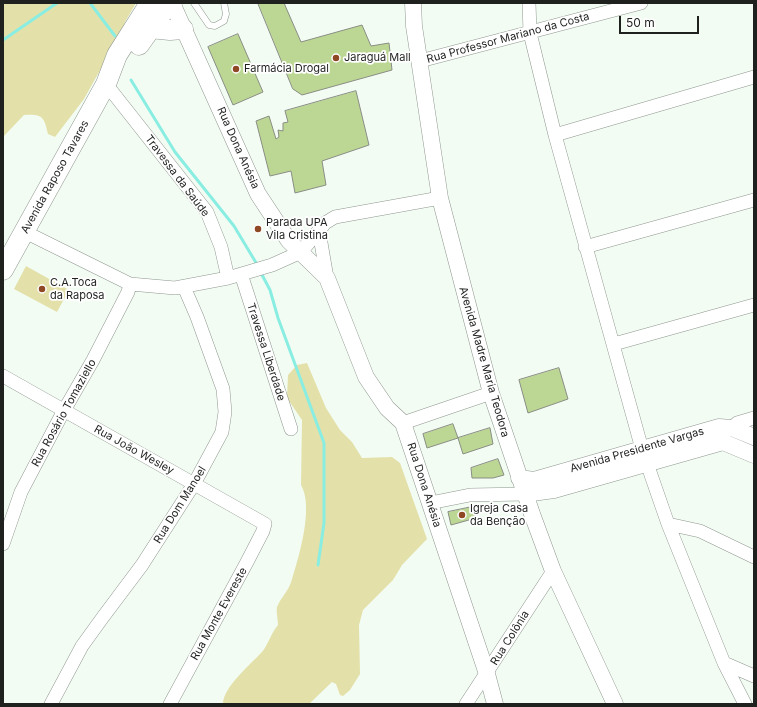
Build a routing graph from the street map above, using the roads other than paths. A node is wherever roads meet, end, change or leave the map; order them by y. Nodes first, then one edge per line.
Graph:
1 (150, 3) edge
2 (172, 3) edge
3 (194, 3) edge
4 (224, 3) edge
5 (413, 3) edge
6 (529, 3) edge
7 (641, 3) edge
8 (150, 28) junction
9 (184, 29) junction
10 (530, 32) junction
11 (420, 61) junction
12 (754, 77) edge
13 (106, 84) junction
14 (555, 135) junction
15 (440, 198) junction
16 (754, 200) edge
17 (319, 231) junction
18 (25, 232) junction
19 (585, 247) junction
20 (301, 252) junction
21 (3, 270) edge
22 (239, 275) junction
23 (327, 278) junction
24 (130, 284) junction
25 (184, 287) junction
26 (754, 305) edge
27 (614, 344) junction
28 (3, 376) edge
29 (491, 393) junction
30 (65, 411) junction
31 (754, 418) edge
32 (403, 423) junction
33 (732, 428) junction
34 (291, 429) dead end
35 (754, 437) edge
36 (754, 455) edge
37 (644, 456) junction
38 (519, 478) junction
39 (194, 484) junction
40 (525, 494) junction
41 (430, 502) junction
42 (265, 524) joint
43 (668, 524) junction
44 (3, 544) edge
45 (754, 557) edge
46 (552, 571) junction
47 (724, 663) junction
48 (487, 674) junction
49 (754, 676) edge
50 (743, 703) edge
51 (51, 704) edge
52 (170, 704) edge
53 (466, 704) edge
54 (495, 704) edge
55 (615, 704) edge

1 - 13 main road, Avenida Raposo Tavares
2 - 8 main road, Avenida Raposo Tavares
2 - 9 street, Rua Dona Anésia
3 - 4 lane
5 - 11 street, Avenida Madre Maria Teodora
6 - 10 street
7 - 10 street, Rua Professor Mariano da Costa
8 - 9 main road
8 - 13 main road, Avenida Raposo Tavares
9 - 20 street, Rua Dona Anésia
10 - 11 street, Rua Professor Mariano da Costa
10 - 14 street
11 - 15 street, Avenida Madre Maria Teodora
12 - 14 street
13 - 18 main road, Avenida Raposo Tavares
13 - 22 street, Travessa da Saúde
14 - 19 street
15 - 17 street
15 - 29 street, Avenida Madre Maria Teodora
16 - 19 street
17 - 20 street
17 - 23 street, Rua Dona Anésia
18 - 21 main road, Avenida Raposo Tavares
18 - 24 street
19 - 27 street
20 - 22 street
20 - 23 street, Rua Dona Anésia
22 - 25 street
22 - 34 street, Travessa Liberdade
23 - 32 street, Rua Dona Anésia
24 - 25 street
24 - 30 street, Rua Rosário Tomaziello
25 - 39 street, Rua Dom Manoel
26 - 27 street
27 - 37 street
28 - 30 street, Rua João Wesley
29 - 32 street
29 - 38 street, Avenida Madre Maria Teodora
30 - 39 street, Rua João Wesley
30 - 44 street, Rua Rosário Tomaziello
31 - 33 street
32 - 41 street, Rua Dona Anésia
33 - 35 street, Avenida Presidente Vargas
33 - 37 street, Avenida Presidente Vargas
36 - 37 street, Avenida Presidente Vargas
37 - 38 street, Avenida Presidente Vargas
37 - 40 street, Avenida Presidente Vargas
37 - 43 street
38 - 40 street, Avenida Madre Maria Teodora
39 - 42 street, Rua João Wesley
39 - 51 street, Rua Dom Manoel
40 - 41 street
40 - 46 street, Avenida Madre Maria Teodora
41 - 48 street, Rua Dona Anésia
42 - 52 street, Rua Monte Evereste
43 - 45 street
43 - 47 street
46 - 48 street, Rua Colônia
46 - 55 street, Avenida Madre Maria Teodora
47 - 49 street
47 - 50 street
48 - 53 street, Rua Colônia
48 - 54 street, Rua Dona Anésia

